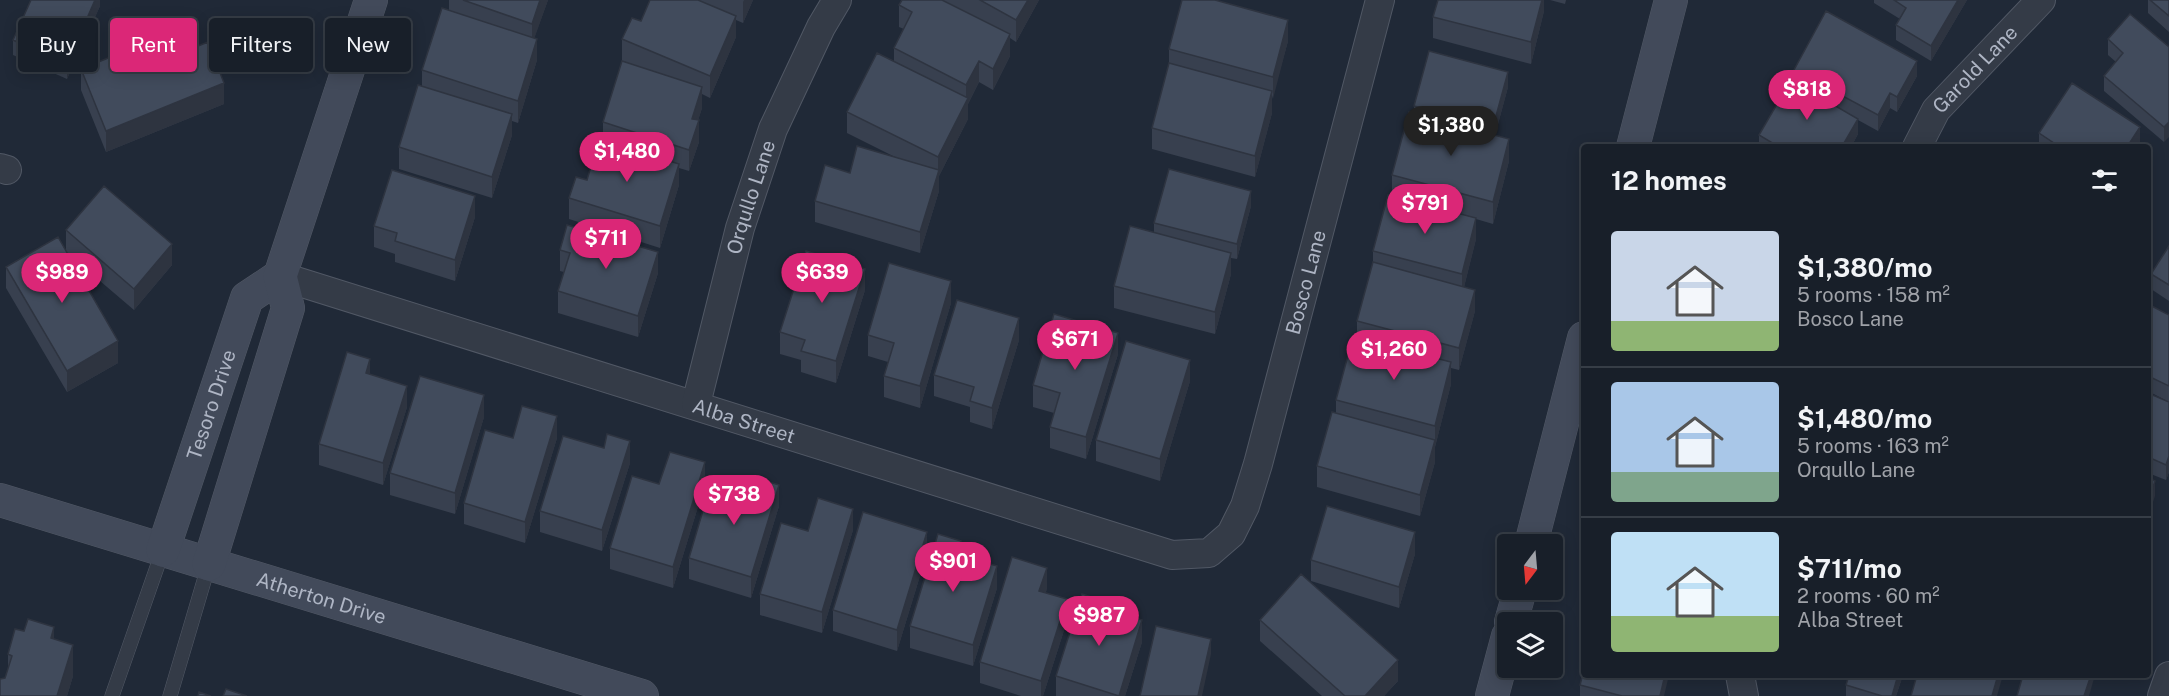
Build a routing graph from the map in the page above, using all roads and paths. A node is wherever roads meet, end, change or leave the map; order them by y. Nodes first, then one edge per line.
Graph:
1 (371, 0) edge
2 (837, 0) edge
3 (1380, 0) edge
4 (1671, 0) edge
5 (2041, 0) edge
6 (1634, 144) edge
7 (1919, 144) edge
8 (280, 276) junction
9 (1581, 350) edge
10 (696, 404) junction
11 (0, 500) edge
12 (1534, 534) edge
13 (163, 550) junction
14 (1209, 553) joint
15 (209, 564) junction
16 (2169, 676) edge
17 (1497, 677) edge
18 (1741, 678) edge
19 (112, 696) edge
20 (170, 696) edge
21 (642, 696) edge
22 (1492, 696) edge
23 (1744, 696) edge
24 (2162, 696) edge

1 - 8 street
2 - 10 street, Orqullo Lane
3 - 14 street, Bosco Lane
4 - 6 street
5 - 7 street, Garold Lane
8 - 10 street, Alba Street
8 - 13 street, Tesoro Drive
8 - 15 street
9 - 12 street
10 - 14 street, Alba Street
11 - 13 street, Atherton Drive
13 - 15 street, Atherton Drive
13 - 19 lane
15 - 20 lane
15 - 21 street, Atherton Drive
16 - 24 street
17 - 22 street
18 - 23 street

